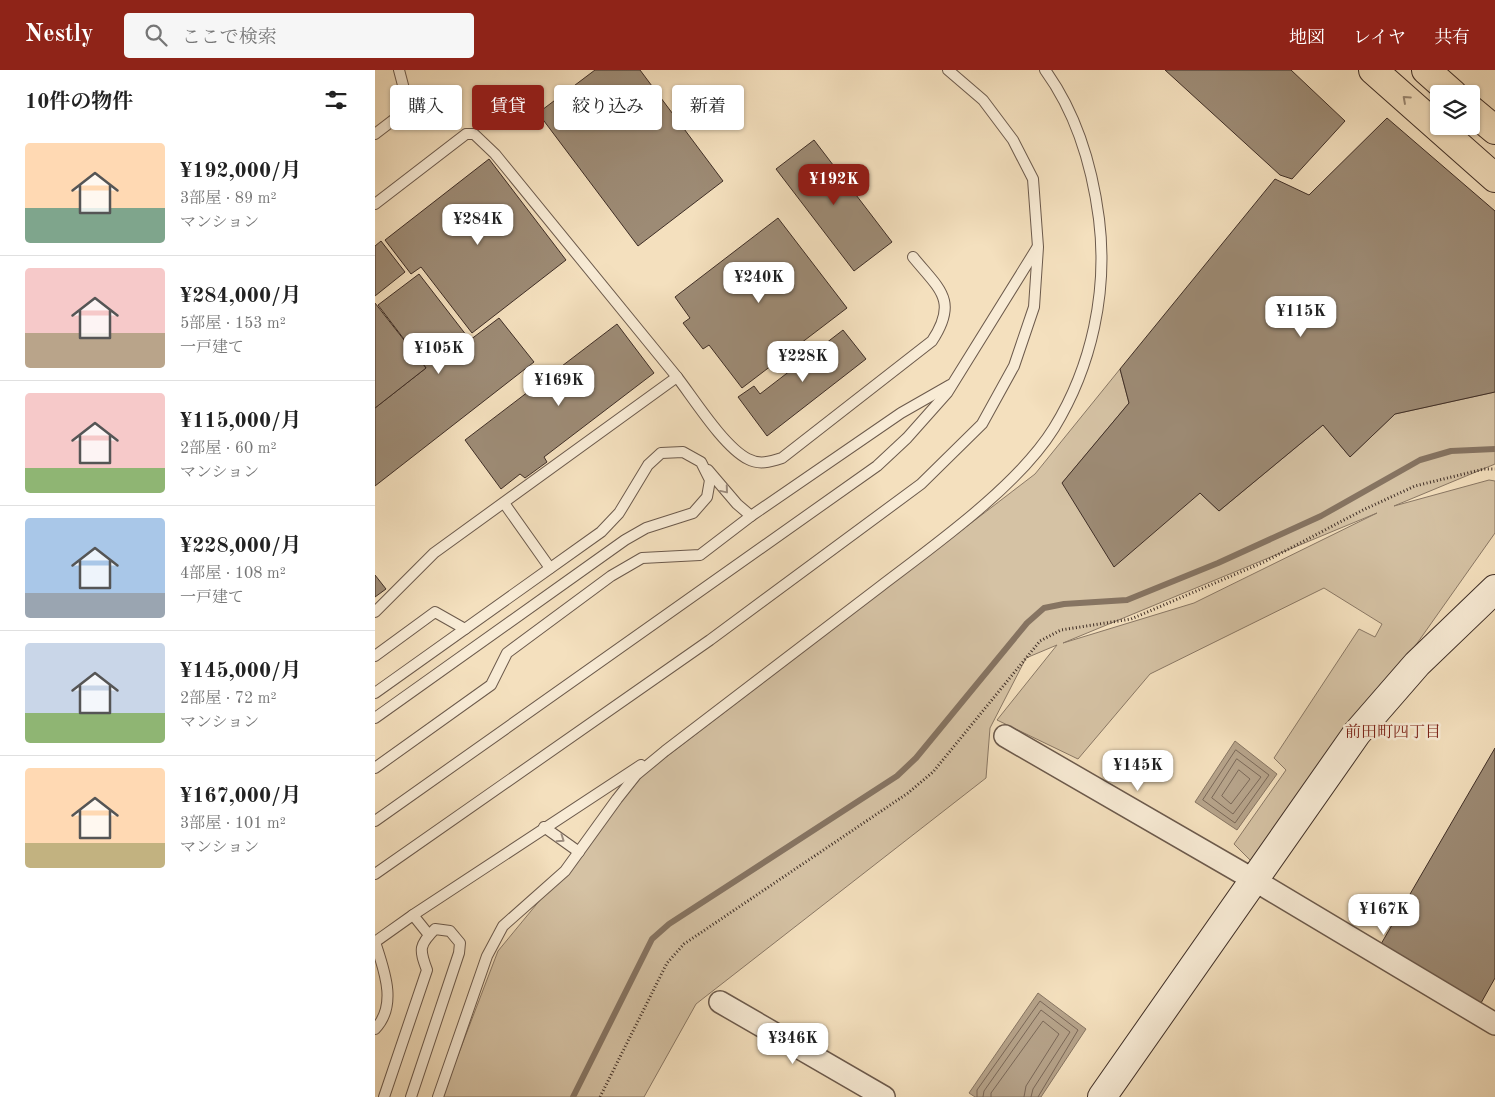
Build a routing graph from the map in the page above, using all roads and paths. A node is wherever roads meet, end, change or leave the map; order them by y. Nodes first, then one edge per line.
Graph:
1 (399, 70) edge
2 (948, 70) edge
3 (1045, 70) edge
4 (1373, 70) edge
5 (1425, 70) edge
6 (1442, 85) edge
7 (1480, 118) edge
8 (1495, 130) edge
9 (375, 134) edge
10 (1495, 178) edge
11 (375, 204) edge
12 (1038, 247) junction
13 (913, 257) dead end
14 (677, 377) junction
15 (954, 382) junction
16 (701, 462) junction
17 (504, 502) junction
18 (751, 516) junction
19 (550, 568) junction
20 (1493, 592) edge
21 (375, 612) edge
22 (465, 629) junction
23 (375, 656) edge
24 (375, 693) edge
25 (375, 718) edge
26 (1005, 736) dead end
27 (668, 749) junction
28 (375, 768) edge
29 (375, 821) edge
30 (544, 827) junction
31 (579, 852) junction
32 (375, 874) edge
33 (1254, 880) junction
34 (413, 914) junction
35 (429, 935) junction
36 (375, 942) edge
37 (720, 1002) dead end
38 (1495, 1024) edge
39 (375, 1029) edge
40 (384, 1097) edge
41 (411, 1097) edge
42 (438, 1097) edge
43 (884, 1097) edge
44 (1102, 1097) edge

1 - 9 lane
2 - 12 lane
3 - 27 lane
10 -> 4 highway
5 - 6 highway
7 - 8 highway
11 - 14 lane
12 - 15 lane
12 - 32 lane
13 - 14 lane
14 - 17 lane
15 - 18 lane
15 - 29 lane
16 -> 18 lane
16 - 19 lane
16 - 25 lane
17 - 19 lane
17 - 21 lane
18 - 28 lane
19 - 22 lane
20 - 33 street
22 - 23 lane
22 - 24 lane
26 - 33 street
27 - 30 lane
27 - 31 lane
30 -> 31 lane
30 - 34 lane
31 - 42 lane
33 - 38 street
33 - 44 street
34 - 35 lane
34 - 36 lane
35 - 40 lane
35 - 41 lane
36 - 39 lane
37 - 43 street

